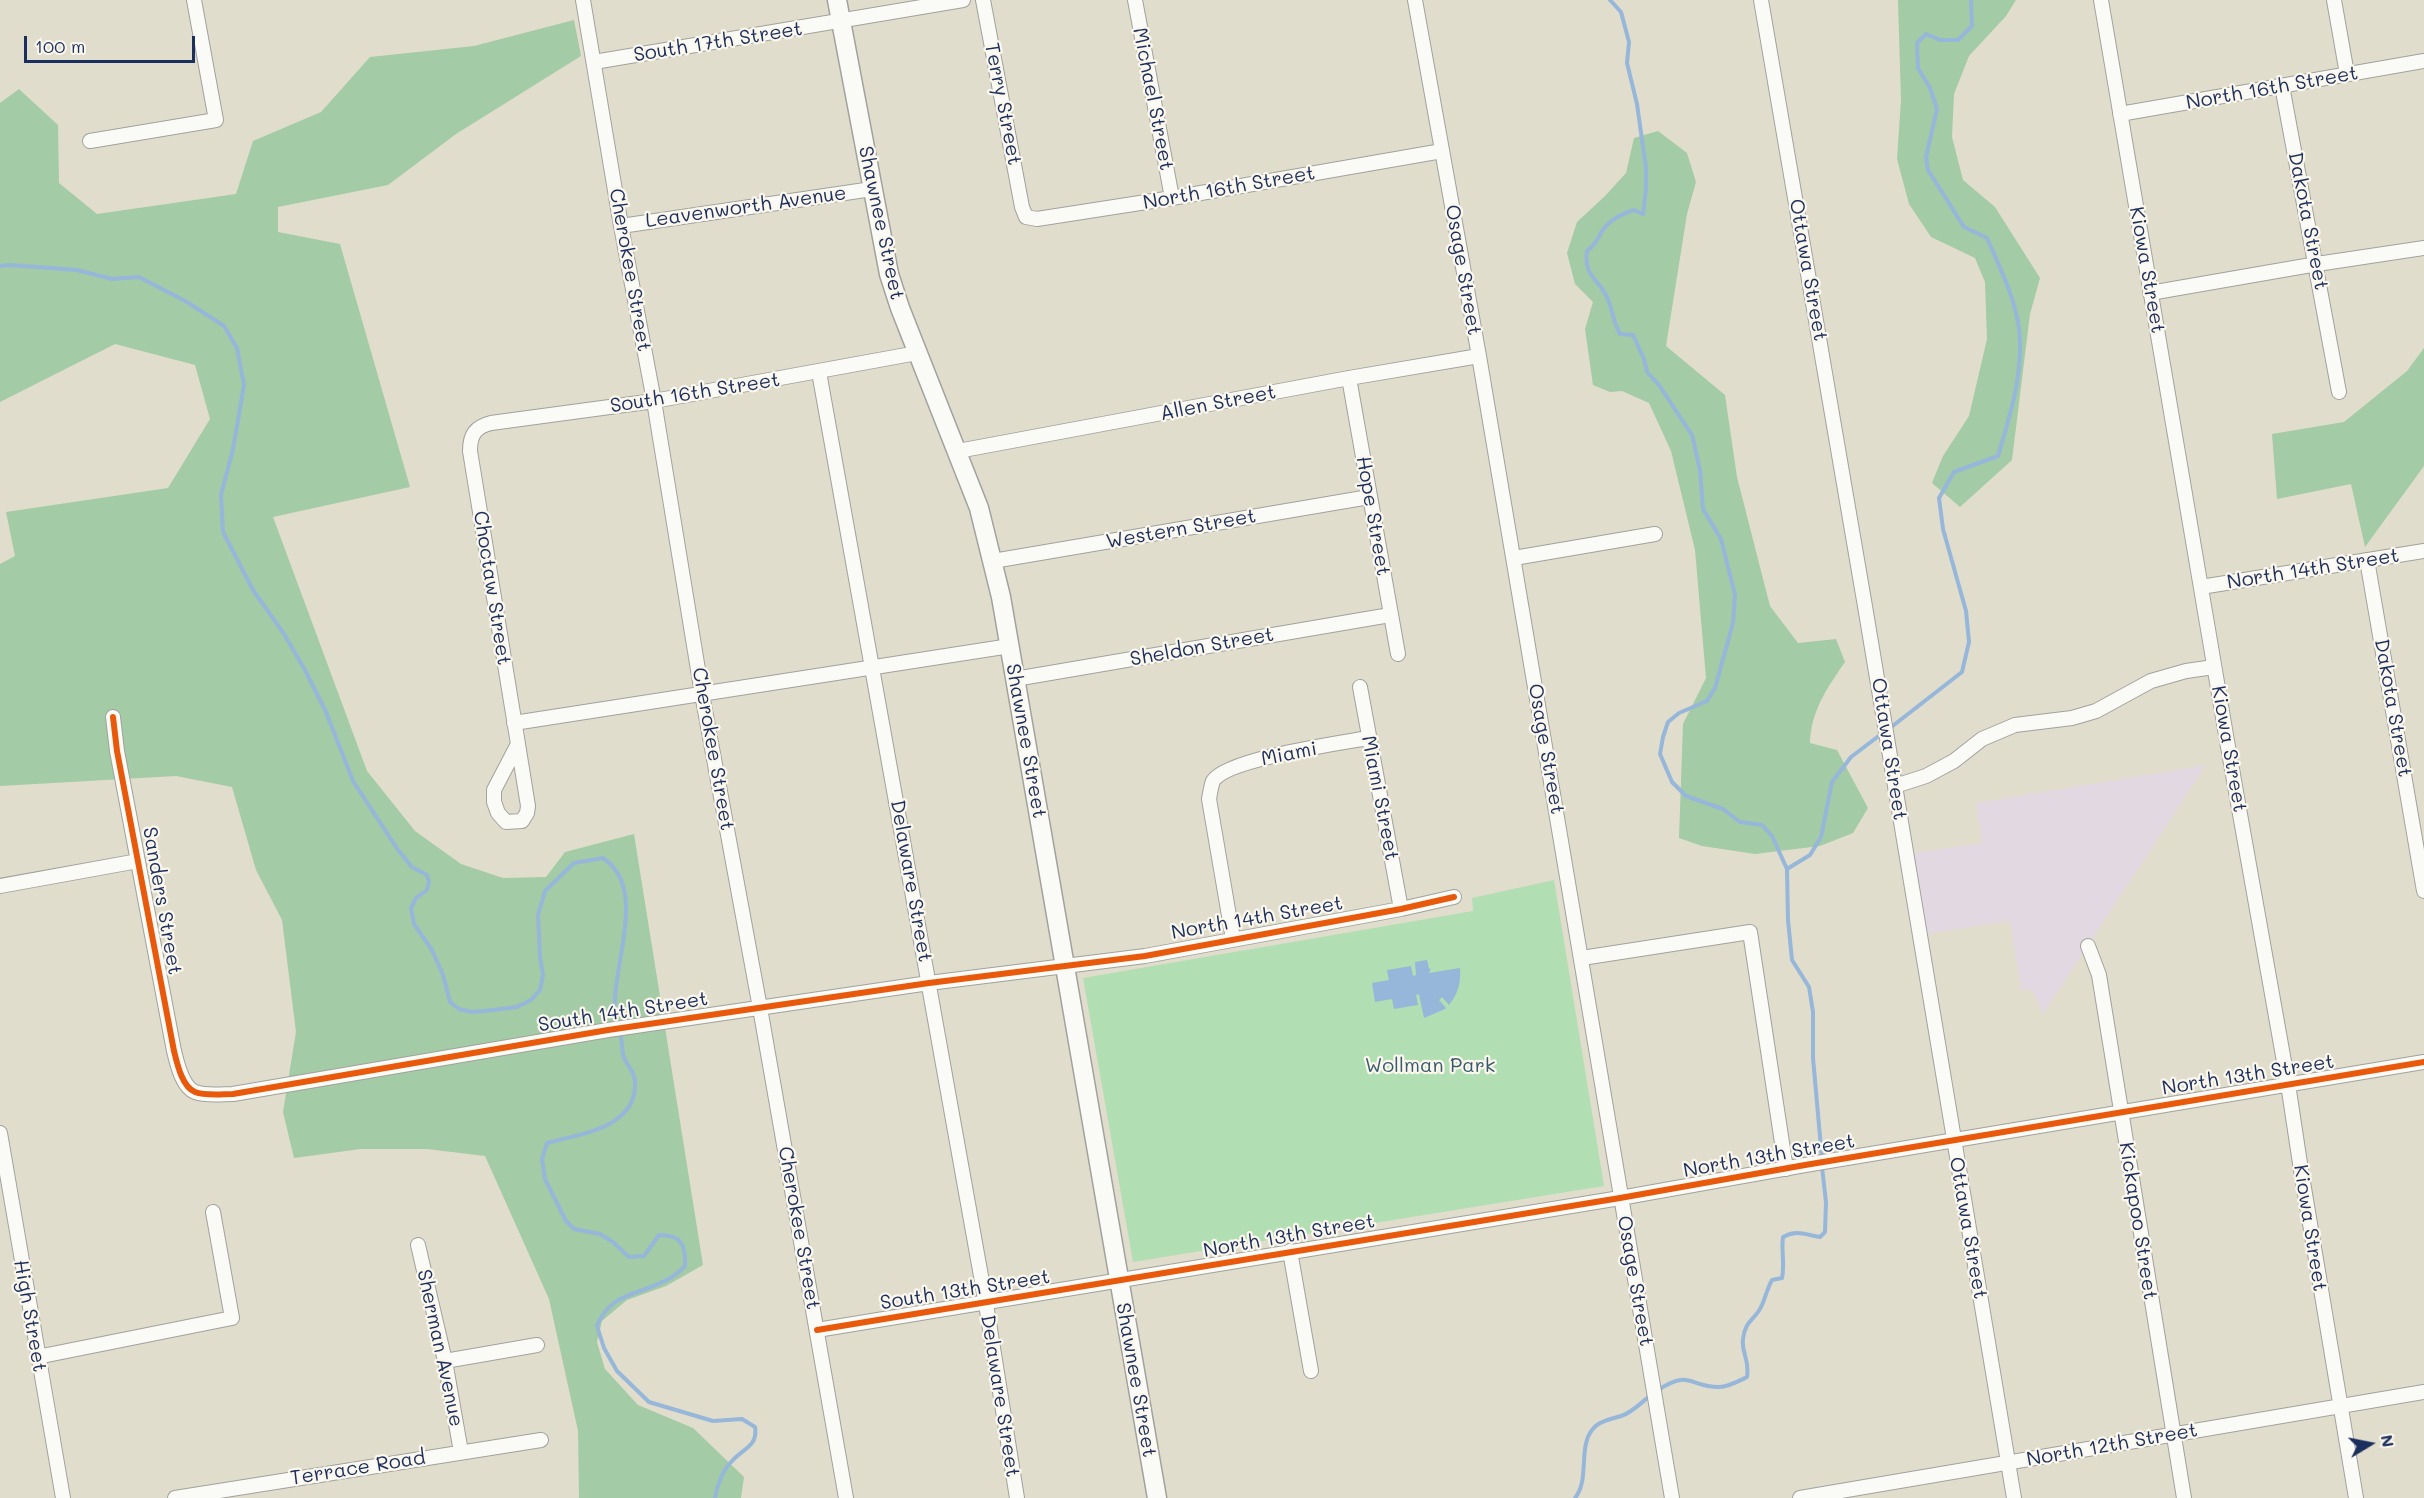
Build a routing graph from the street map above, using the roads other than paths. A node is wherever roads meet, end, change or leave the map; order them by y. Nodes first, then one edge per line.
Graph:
1 (194, 0) edge
2 (583, 0) edge
3 (837, 0) edge
4 (963, 0) edge
5 (983, 0) edge
6 (1135, 0) edge
7 (1415, 0) edge
8 (1761, 0) edge
9 (2101, 0) edge
10 (2334, 0) edge
11 (842, 21) junction
12 (2424, 61) edge
13 (594, 62) junction
14 (2347, 74) junction
15 (2282, 86) junction
16 (2120, 114) junction
17 (90, 141) dead end
18 (1442, 151) junction
19 (872, 189) junction
20 (1172, 198) junction
21 (1022, 207) joint
22 (621, 226) junction
23 (2424, 248) edge
24 (2316, 264) junction
25 (2150, 293) junction
26 (917, 353) junction
27 (1479, 356) junction
28 (819, 372) junction
29 (1349, 378) junction
30 (2339, 392) dead end
31 (654, 401) junction
32 (474, 432) joint
33 (958, 451) junction
34 (1370, 497) junction
35 (1655, 534) dead end
36 (2424, 551) edge
37 (1514, 558) junction
38 (993, 561) junction
39 (2367, 561) junction
40 (2201, 587) junction
41 (1390, 615) junction
42 (1010, 646) junction
43 (1398, 654) dead end
44 (873, 666) junction
45 (2214, 667) junction
46 (1015, 679) junction
47 (1360, 687) dead end
48 (702, 694) junction
49 (113, 717) dead end
50 (514, 723) junction
51 (1368, 738) junction
52 (518, 744) junction
53 (1895, 786) junction
54 (138, 861) junction
55 (0, 886) edge
56 (2424, 891) edge
57 (1454, 897) dead end
58 (1401, 909) junction
59 (1233, 939) junction
60 (2088, 946) dead end
61 (1582, 958) junction
62 (1065, 964) junction
63 (929, 983) junction
64 (760, 1008) junction
65 (2424, 1062) edge
66 (2288, 1084) junction
67 (189, 1088) joint
68 (2121, 1113) junction
69 (0, 1133) edge
70 (1953, 1142) junction
71 (1786, 1169) junction
72 (1620, 1198) junction
73 (213, 1212) dead end
74 (418, 1245) dead end
75 (1290, 1251) junction
76 (1119, 1282) junction
77 (986, 1304) junction
78 (817, 1330) junction
79 (537, 1345) dead end
80 (37, 1357) junction
81 (445, 1360) junction
82 (1311, 1371) dead end
83 (2424, 1392) edge
84 (2339, 1405) junction
85 (2173, 1435) junction
86 (541, 1440) dead end
87 (461, 1452) junction
88 (2008, 1463) junction
89 (1840, 1495) edge
90 (63, 1498) edge
91 (175, 1498) edge
92 (846, 1498) edge
93 (1017, 1498) edge
94 (1157, 1498) edge
95 (1672, 1498) edge
96 (1800, 1498) edge
97 (2014, 1498) edge
98 (2184, 1498) edge
99 (2356, 1498) edge

1 - 17 street
2 - 13 street, Cherokee Street
3 - 11 street, Shawnee Street
4 - 11 street, South 17th Street
5 - 21 street, Terry Street
6 - 20 street, Michael Street
7 - 18 street, Osage Street
8 - 53 street, Ottawa Street
9 - 16 street, Kiowa Street
10 - 14 street
11 - 13 street, South 17th Street
11 - 19 street, Shawnee Street
12 - 14 street, North 16th Street
13 - 22 street, Cherokee Street
14 - 15 street, North 16th Street
15 - 16 street, North 16th Street
15 - 24 street, Dakota Street
16 - 25 street, Kiowa Street
18 - 20 street, North 16th Street
18 - 27 street, Osage Street
19 - 22 street, Leavenworth Avenue
19 - 26 street, Shawnee Street
20 - 21 street, North 16th Street
22 - 31 street, Cherokee Street
23 - 24 street
24 - 25 street
24 - 30 street, Dakota Street
25 - 40 street, Kiowa Street
26 - 28 street, South 16th Street
26 - 33 street, Shawnee Street
27 - 29 street, Allen Street
27 - 37 street, Osage Street
28 - 31 street, South 16th Street
28 - 44 street, Delaware Street
29 - 33 street, Allen Street
29 - 34 street, Hope Street
31 - 32 street, South 16th Street
31 - 48 street, Cherokee Street
32 - 50 street, Choctaw Street
33 - 38 street, Shawnee Street
34 - 38 street, Western Street
34 - 41 street, Hope Street
35 - 37 street
36 - 39 street, North 14th Street
37 - 61 street, Osage Street
38 - 42 street, Shawnee Street
39 - 40 street, North 14th Street
39 - 56 street, Dakota Street
40 - 45 street, Kiowa Street
41 - 43 street, Hope Street
41 - 46 street, Sheldon Street
42 - 44 street
42 - 46 street, Shawnee Street
44 - 48 street
44 - 63 street, Delaware Street
45 - 53 street
45 - 66 street, Kiowa Street
46 - 62 street, Shawnee Street
47 - 51 street, Miami Street
48 - 50 street
48 - 64 street, Cherokee Street
49 - 54 street, Sanders Street
50 - 52 street, Choctaw Street
51 - 58 street, Miami Street
51 - 59 street, Miami
52 - 52 street, Choctaw Street
53 - 70 street, Ottawa Street
54 - 55 street
54 - 67 street, Sanders Street
57 - 58 street, North 14th Street
58 - 59 street, North 14th Street
59 - 62 street, North 14th Street
60 - 68 street, Kickapoo Street
61 - 71 street
61 - 72 street, Osage Street
62 - 63 street, South 14th Street
62 - 76 street, Shawnee Street
63 - 64 street, South 14th Street
63 - 77 street, Delaware Street
64 - 67 street, South 14th Street
64 - 78 street, Cherokee Street
65 - 66 street, North 13th Street
66 - 68 street, North 13th Street
66 - 84 street, Kiowa Street
68 - 70 street, North 13th Street
68 - 85 street, Kickapoo Street
69 - 80 street, High Street
70 - 71 street, North 13th Street
70 - 88 street, Ottawa Street
71 - 72 street, North 13th Street
72 - 75 street, North 13th Street
72 - 95 street, Osage Street
73 - 80 street
74 - 81 street, Sherman Avenue
75 - 76 street, North 13th Street
75 - 82 street
76 - 77 street, South 13th Street
76 - 94 street, Shawnee Street
77 - 78 street, South 13th Street
77 - 93 street, Delaware Street
78 - 92 street, Cherokee Street
79 - 81 street
80 - 90 street, High Street
81 - 87 street, Sherman Avenue
83 - 84 street, North 12th Street
84 - 85 street, North 12th Street
84 - 99 street, Kiowa Street
85 - 88 street, North 12th Street
85 - 98 street, Kickapoo Street
86 - 87 street, Terrace Road
87 - 91 street, Terrace Road
88 - 89 street, North 12th Street
88 - 97 street, Ottawa Street
89 - 96 street, North 12th Street

